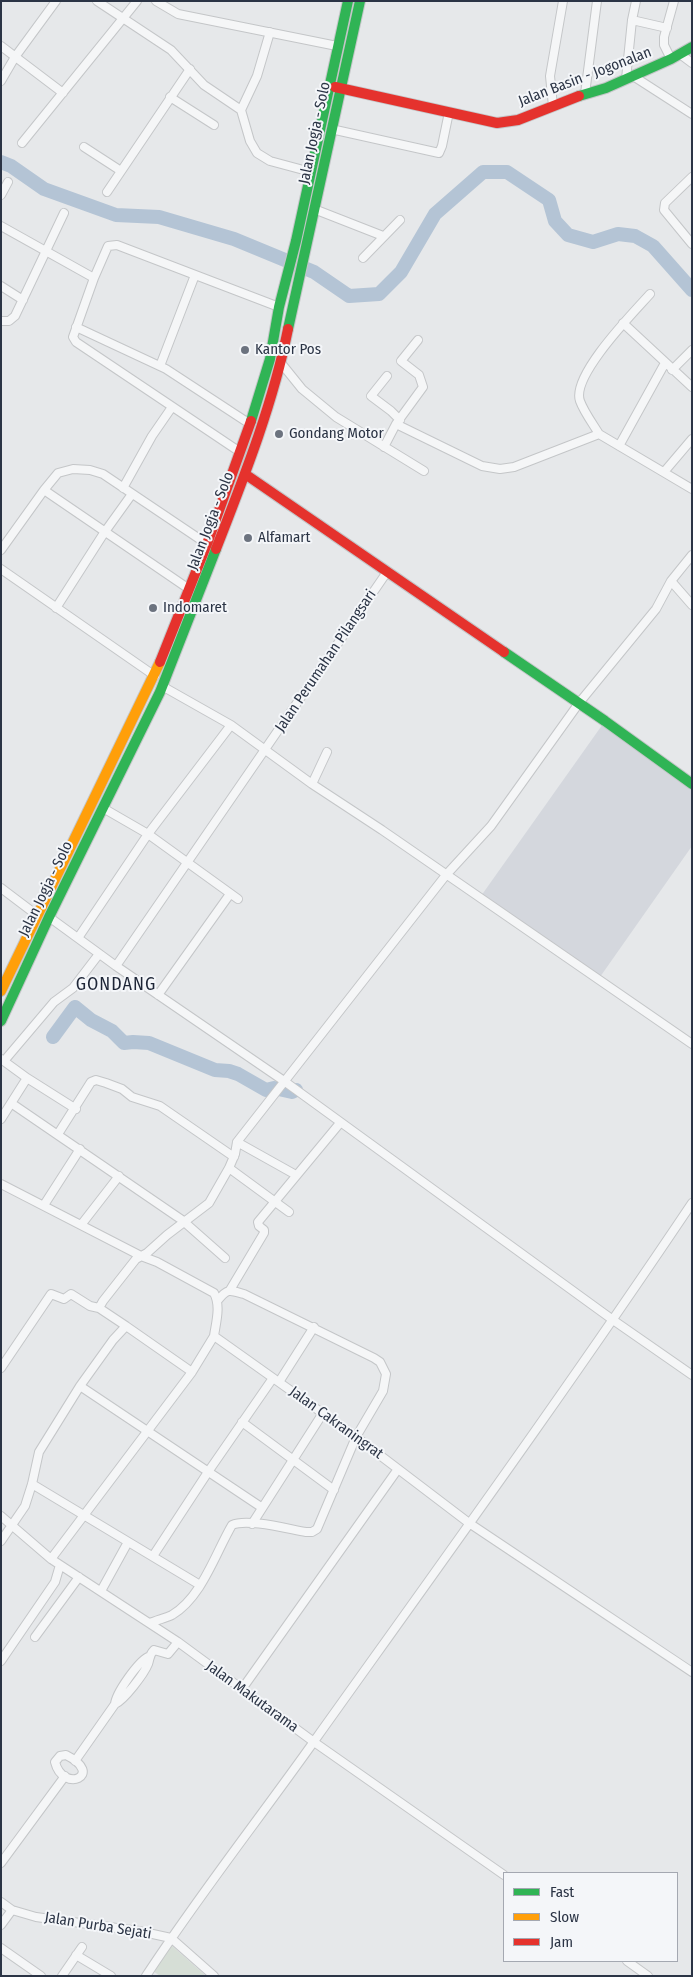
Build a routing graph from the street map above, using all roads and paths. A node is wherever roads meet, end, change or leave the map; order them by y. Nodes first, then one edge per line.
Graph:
1 (56, 1) edge
2 (97, 1) edge
3 (137, 1) edge
4 (156, 1) edge
5 (348, 1) edge
6 (360, 1) edge
7 (563, 1) edge
8 (597, 1) edge
9 (636, 1) edge
10 (674, 1) edge
11 (123, 17) junction
12 (632, 20) junction
13 (667, 28) junction
14 (270, 32) junction
15 (1, 46) edge
16 (338, 46) junction
17 (692, 47) edge
18 (15, 57) junction
19 (675, 57) junction
20 (692, 63) edge
21 (190, 69) junction
22 (631, 78) junction
23 (1, 81) edge
24 (329, 86) junction
25 (340, 88) junction
26 (62, 93) junction
27 (585, 94) junction
28 (170, 97) junction
29 (553, 106) junction
30 (241, 110) junction
31 (449, 112) junction
32 (692, 114) edge
33 (214, 125) dead end
34 (331, 129) junction
35 (22, 143) dead end
36 (84, 147) dead end
37 (121, 171) junction
38 (311, 172) junction
39 (692, 177) edge
40 (8, 182) dead end
41 (107, 192) dead end
42 (1, 194) edge
43 (314, 210) junction
44 (64, 213) dead end
45 (400, 220) dead end
46 (1, 226) edge
47 (383, 236) junction
48 (301, 242) junction
49 (692, 244) edge
50 (47, 252) junction
51 (363, 258) dead end
52 (195, 275) junction
53 (94, 278) junction
54 (292, 279) junction
55 (1, 286) edge
56 (650, 294) dead end
57 (23, 300) junction
58 (279, 307) junction
59 (1, 321) edge
60 (624, 323) junction
61 (76, 327) junction
62 (418, 340) dead end
63 (692, 350) edge
64 (281, 363) junction
65 (665, 363) junction
66 (160, 366) junction
67 (672, 370) junction
68 (387, 376) dead end
69 (692, 387) edge
70 (172, 408) junction
71 (398, 422) junction
72 (250, 424) junction
73 (599, 434) junction
74 (692, 439) edge
75 (384, 446) junction
76 (619, 446) junction
77 (240, 452) junction
78 (424, 471) dead end
79 (664, 472) junction
80 (245, 474) junction
81 (123, 488) junction
82 (692, 489) edge
83 (44, 490) junction
84 (132, 494) junction
85 (104, 533) junction
86 (207, 544) junction
87 (1, 550) edge
88 (692, 556) edge
89 (1, 569) edge
90 (387, 572) junction
91 (671, 581) junction
92 (189, 589) junction
93 (692, 605) edge
94 (56, 608) junction
95 (155, 676) junction
96 (162, 686) junction
97 (578, 703) junction
98 (231, 725) junction
99 (264, 751) junction
100 (327, 752) dead end
101 (312, 784) junction
102 (692, 784) edge
103 (103, 808) junction
104 (148, 834) junction
105 (186, 862) junction
106 (446, 875) junction
107 (1, 888) edge
108 (230, 894) junction
109 (238, 899) dead end
110 (38, 916) junction
111 (49, 917) junction
112 (78, 938) junction
113 (99, 954) junction
114 (116, 966) junction
115 (1, 991) edge
116 (158, 995) junction
117 (1, 1021) edge
118 (692, 1044) edge
119 (2, 1060) edge
120 (28, 1078) junction
121 (284, 1081) junction
122 (11, 1103) junction
123 (76, 1109) junction
124 (1, 1119) edge
125 (340, 1123) junction
126 (58, 1134) junction
127 (237, 1142) junction
128 (80, 1149) junction
129 (234, 1157) junction
130 (229, 1168) junction
131 (296, 1174) junction
132 (119, 1176) junction
133 (1, 1184) edge
134 (275, 1201) junction
135 (692, 1203) edge
136 (44, 1205) junction
137 (289, 1212) dead end
138 (185, 1222) junction
139 (81, 1225) junction
140 (141, 1256) junction
141 (225, 1258) dead end
142 (230, 1290) junction
143 (218, 1300) junction
144 (99, 1308) junction
145 (613, 1320) junction
146 (126, 1326) junction
147 (314, 1327) junction
148 (214, 1336) junction
149 (1, 1368) edge
150 (192, 1372) junction
151 (692, 1375) edge
152 (276, 1380) junction
153 (80, 1386) junction
154 (323, 1413) junction
155 (242, 1422) junction
156 (148, 1430) junction
157 (356, 1437) junction
158 (293, 1458) junction
159 (398, 1469) junction
160 (208, 1472) junction
161 (32, 1484) junction
162 (334, 1490) junction
163 (261, 1507) junction
164 (83, 1515) junction
165 (1, 1516) edge
166 (469, 1523) junction
167 (252, 1524) junction
168 (12, 1525) junction
169 (1, 1541) edge
170 (128, 1542) junction
171 (153, 1556) junction
172 (51, 1559) junction
173 (60, 1565) junction
174 (79, 1577) junction
175 (200, 1585) junction
176 (101, 1591) junction
177 (150, 1623) junction
178 (35, 1638) dead end
179 (178, 1642) junction
180 (1, 1661) edge
181 (692, 1672) edge
182 (242, 1689) junction
183 (314, 1742) junction
184 (75, 1761) junction
185 (65, 1776) junction
186 (1, 1863) edge
187 (503, 1874) edge
188 (1, 1902) edge
189 (12, 1910) junction
190 (1, 1925) edge
191 (171, 1938) junction
192 (82, 1947) dead end
193 (1, 1948) edge
194 (76, 1955) junction
195 (628, 1962) edge
196 (41, 1976) edge
197 (62, 1976) edge
198 (111, 1976) edge
199 (146, 1976) edge
200 (214, 1976) edge
201 (648, 1976) edge

1 - 18 street
2 - 11 street
3 - 11 street
4 - 14 street
5 - 16 main road, Jalan Jogja - Solo
6 - 25 main road, Jalan Jogja - Solo
7 - 29 street
8 - 27 street
9 - 12 street
10 - 13 street
11 - 21 street
11 - 26 street
12 - 13 street
12 - 22 street
13 - 19 street
14 - 16 street
14 - 30 street
15 - 18 street
16 - 24 main road, Jalan Jogja - Solo
17 - 19 main road, Jalan Basin - Jogonalan
18 - 23 street
18 - 26 street
19 - 20 street
19 - 22 main road, Jalan Basin - Jogonalan
21 - 28 street
21 - 30 street
22 - 27 main road, Jalan Basin - Jogonalan
22 - 32 street
24 - 25 main road, Jalan Basin - Jogonalan
24 - 38 main road, Jalan Jogja - Solo
25 - 31 main road, Jalan Basin - Jogonalan
25 - 34 main road, Jalan Jogja - Solo
26 - 35 street
27 - 29 main road, Jalan Basin - Jogonalan
28 - 33 street
28 - 37 street
29 - 31 main road, Jalan Basin - Jogonalan
30 - 38 street
31 - 34 street
34 - 43 main road, Jalan Jogja - Solo
36 - 37 street
37 - 41 street
38 - 48 main road, Jalan Jogja - Solo
39 - 49 street
40 - 42 street
43 - 47 street
43 - 48 main road, Jalan Jogja - Solo
44 - 50 street
45 - 47 street
46 - 50 street
47 - 51 street
48 - 54 main road, Jalan Jogja - Solo
50 - 53 street
50 - 57 street
52 - 53 street
52 - 58 street
52 - 66 street
53 - 61 street
54 - 58 main road, Jalan Jogja - Solo
54 - 64 main road, Jalan Jogja - Solo
55 - 57 street
56 - 60 street
57 - 59 street
58 - 72 main road, Jalan Jogja - Solo
60 - 65 street
60 - 73 street
61 - 66 street
61 - 70 street
62 - 71 street
63 - 67 street
64 - 75 street
64 - 80 main road, Jalan Jogja - Solo
65 - 67 street
65 - 76 street
66 - 72 street
67 - 69 street
68 - 71 street
70 - 77 street
70 - 81 street
71 - 73 street
71 - 75 street
72 - 77 main road, Jalan Jogja - Solo
73 - 76 street
74 - 79 street
75 - 78 street
76 - 79 street
77 - 86 main road, Jalan Jogja - Solo
79 - 82 street
80 - 90 main road
80 - 96 main road, Jalan Jogja - Solo
81 - 83 street
81 - 84 street
83 - 85 street
83 - 87 street
84 - 85 street
84 - 86 street
85 - 92 street
85 - 94 street
86 - 92 main road, Jalan Jogja - Solo
88 - 91 street
89 - 94 street
90 - 97 main road
90 - 99 street, Jalan Perumahan Pilangsari
91 - 93 street
91 - 97 street
92 - 95 main road, Jalan Jogja - Solo
94 - 95 street
95 - 110 main road, Jalan Jogja - Solo
96 - 98 street
96 - 103 main road, Jalan Jogja - Solo
97 - 102 main road
97 - 106 street
98 - 99 street
98 - 104 street
99 - 101 street
99 - 105 street, Jalan Perumahan Pilangsari
100 - 101 street
101 - 106 street
103 - 104 street
103 - 111 main road, Jalan Jogja - Solo
104 - 105 street
104 - 112 street
105 - 108 street
105 - 114 street, Jalan Perumahan Pilangsari
106 - 118 street
106 - 121 street
107 - 110 street
108 - 109 street
108 - 116 street
110 - 115 main road, Jalan Jogja - Solo
111 - 112 street
111 - 117 main road, Jalan Jogja - Solo
112 - 113 street
113 - 114 street
113 - 119 street
114 - 116 street
116 - 121 street
119 - 120 street
120 - 122 street
120 - 123 street
121 - 125 street
121 - 127 street
122 - 124 street
122 - 126 street
123 - 126 street
123 - 129 street
125 - 131 street
125 - 145 street
126 - 128 street
127 - 129 street
127 - 131 street
128 - 132 street
128 - 136 street
129 - 130 street
130 - 134 street
130 - 138 street
131 - 134 street
132 - 138 street
132 - 139 street
133 - 136 street
134 - 137 street
134 - 142 street
135 - 145 street
136 - 139 street
138 - 140 street
138 - 141 street
139 - 140 street
140 - 143 street
140 - 144 street
142 - 143 street
142 - 147 street
143 - 148 street
144 - 146 street
144 - 149 street
145 - 151 street
145 - 166 street
146 - 150 street
146 - 153 street
147 - 152 street
147 - 157 street
148 - 150 street
148 - 152 street, Jalan Cakraningrat
150 - 156 street
152 - 154 street, Jalan Cakraningrat
152 - 155 street
153 - 156 street
153 - 161 street
154 - 157 street, Jalan Cakraningrat
154 - 158 street
155 - 158 street
155 - 160 street
156 - 160 street
156 - 164 street
157 - 159 street, Jalan Cakraningrat
157 - 162 street
158 - 162 street
158 - 163 street
159 - 166 street, Jalan Cakraningrat
159 - 182 street
160 - 163 street
160 - 171 street
161 - 164 street
161 - 168 street
162 - 167 street
163 - 167 street
164 - 170 street
164 - 172 street
165 - 168 street, Jalan Makutarama
166 - 181 street, Jalan Cakraningrat
166 - 183 street
167 - 175 street
168 - 169 street
168 - 172 street, Jalan Makutarama
170 - 171 street
170 - 176 street
171 - 175 street
172 - 173 street, Jalan Makutarama
173 - 174 street, Jalan Makutarama
173 - 180 street
174 - 176 street, Jalan Makutarama
174 - 178 street
175 - 177 street
176 - 177 street, Jalan Makutarama
177 - 179 street, Jalan Makutarama
179 - 182 street, Jalan Makutarama
179 - 184 street
182 - 183 street, Jalan Makutarama
183 - 187 street, Jalan Makutarama
183 - 191 street
184 - 185 street
184 - 185 street
185 - 186 street
188 - 189 street, Jalan Purba Sejati
189 - 190 street
189 - 191 street, Jalan Purba Sejati
191 - 199 street
191 - 200 street, Jalan Purba Sejati
192 - 194 street
193 - 196 street
194 - 197 street
194 - 198 street
195 - 201 street

